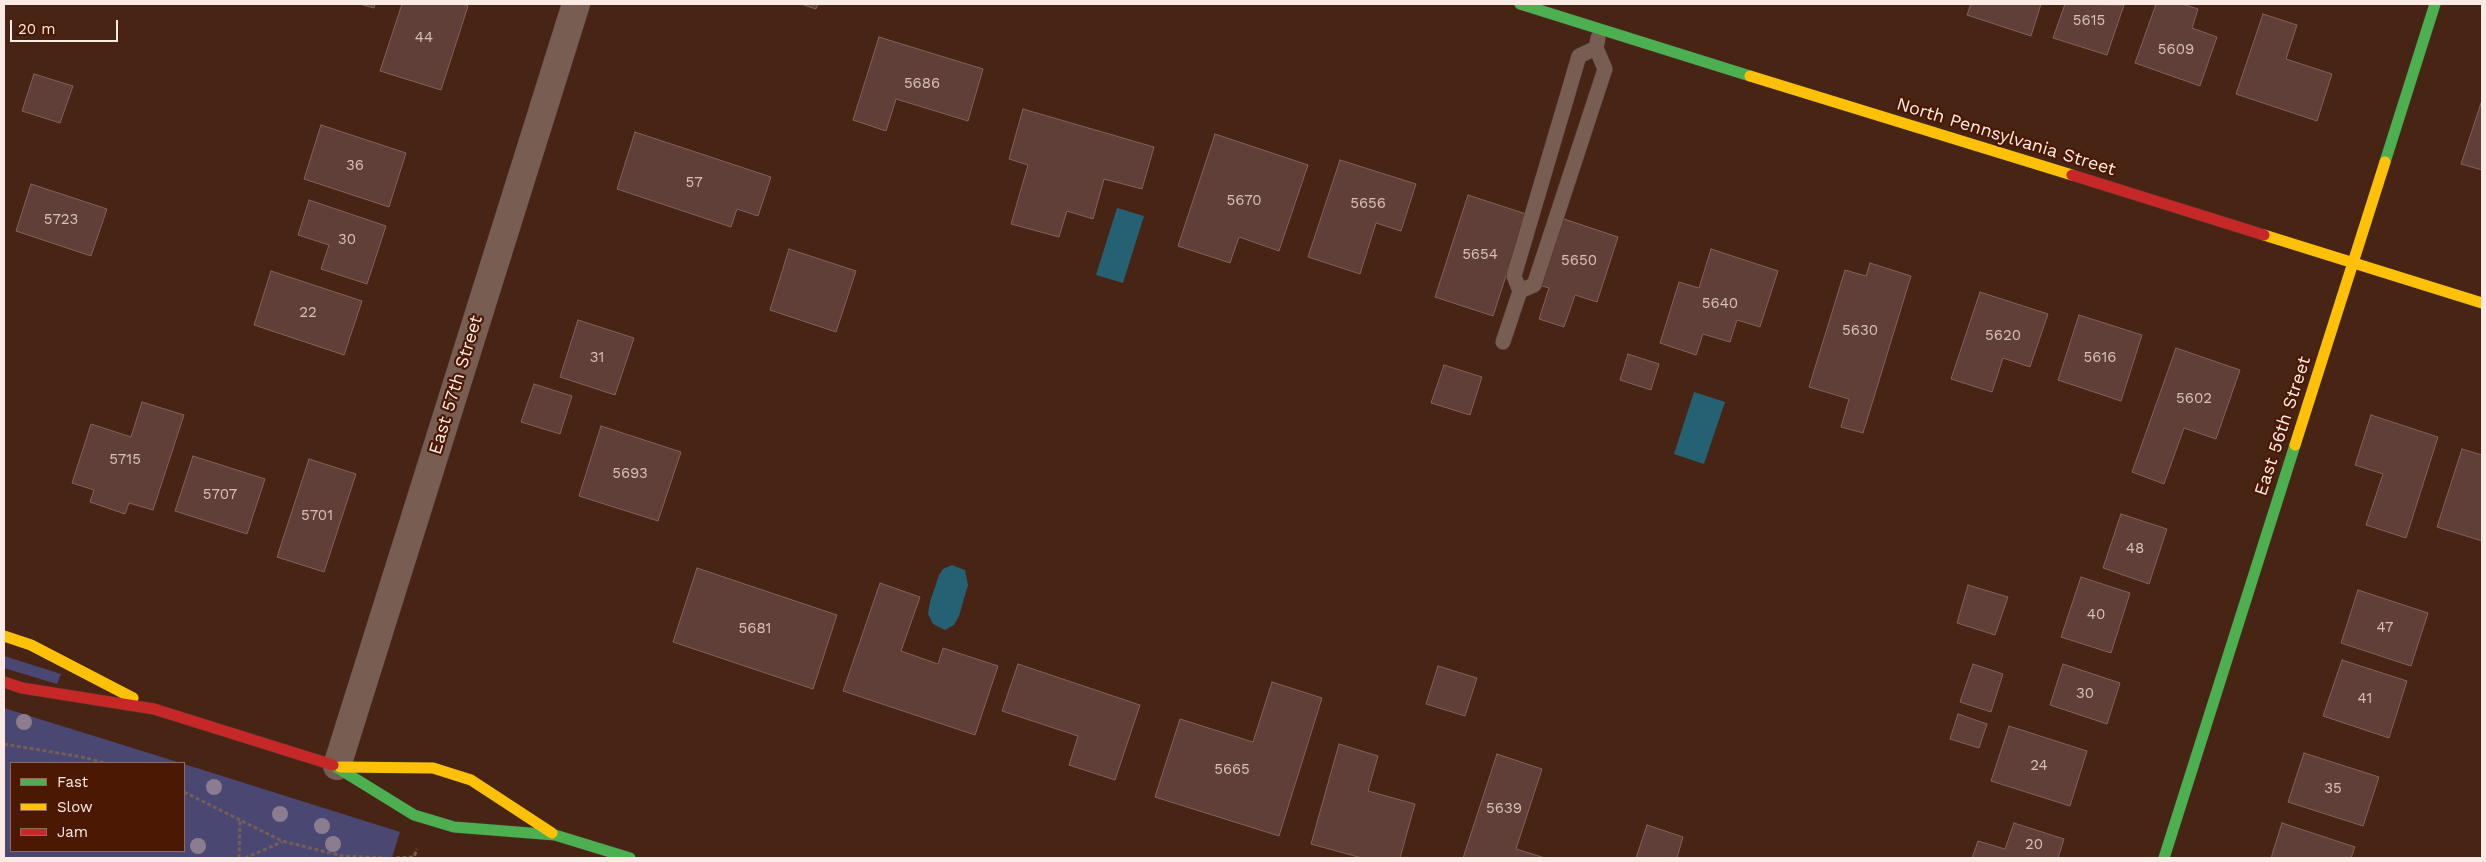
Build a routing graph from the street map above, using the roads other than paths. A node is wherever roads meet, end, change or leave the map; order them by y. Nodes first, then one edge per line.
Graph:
1 (576, 4) edge
2 (1520, 4) edge
3 (2435, 4) edge
4 (1601, 29) junction
5 (1596, 48) junction
6 (2353, 263) junction
7 (1520, 291) junction
8 (2482, 303) edge
9 (1503, 342) dead end
10 (4, 636) edge
11 (4, 682) edge
12 (154, 709) junction
13 (338, 767) junction
14 (555, 835) junction
15 (630, 858) edge
16 (2164, 858) edge

1 - 13 street, East 57th Street
2 - 4 street, North Pennsylvania Street
3 - 6 street, East 56th Street
4 - 5 lane
4 - 6 street, North Pennsylvania Street
5 - 7 lane
5 - 7 lane
6 - 8 street, North Pennsylvania Street
6 - 16 street, East 56th Street
7 - 9 lane
10 - 12 street
11 - 12 street
12 - 13 street
13 - 14 street
13 - 14 street
14 - 15 street

